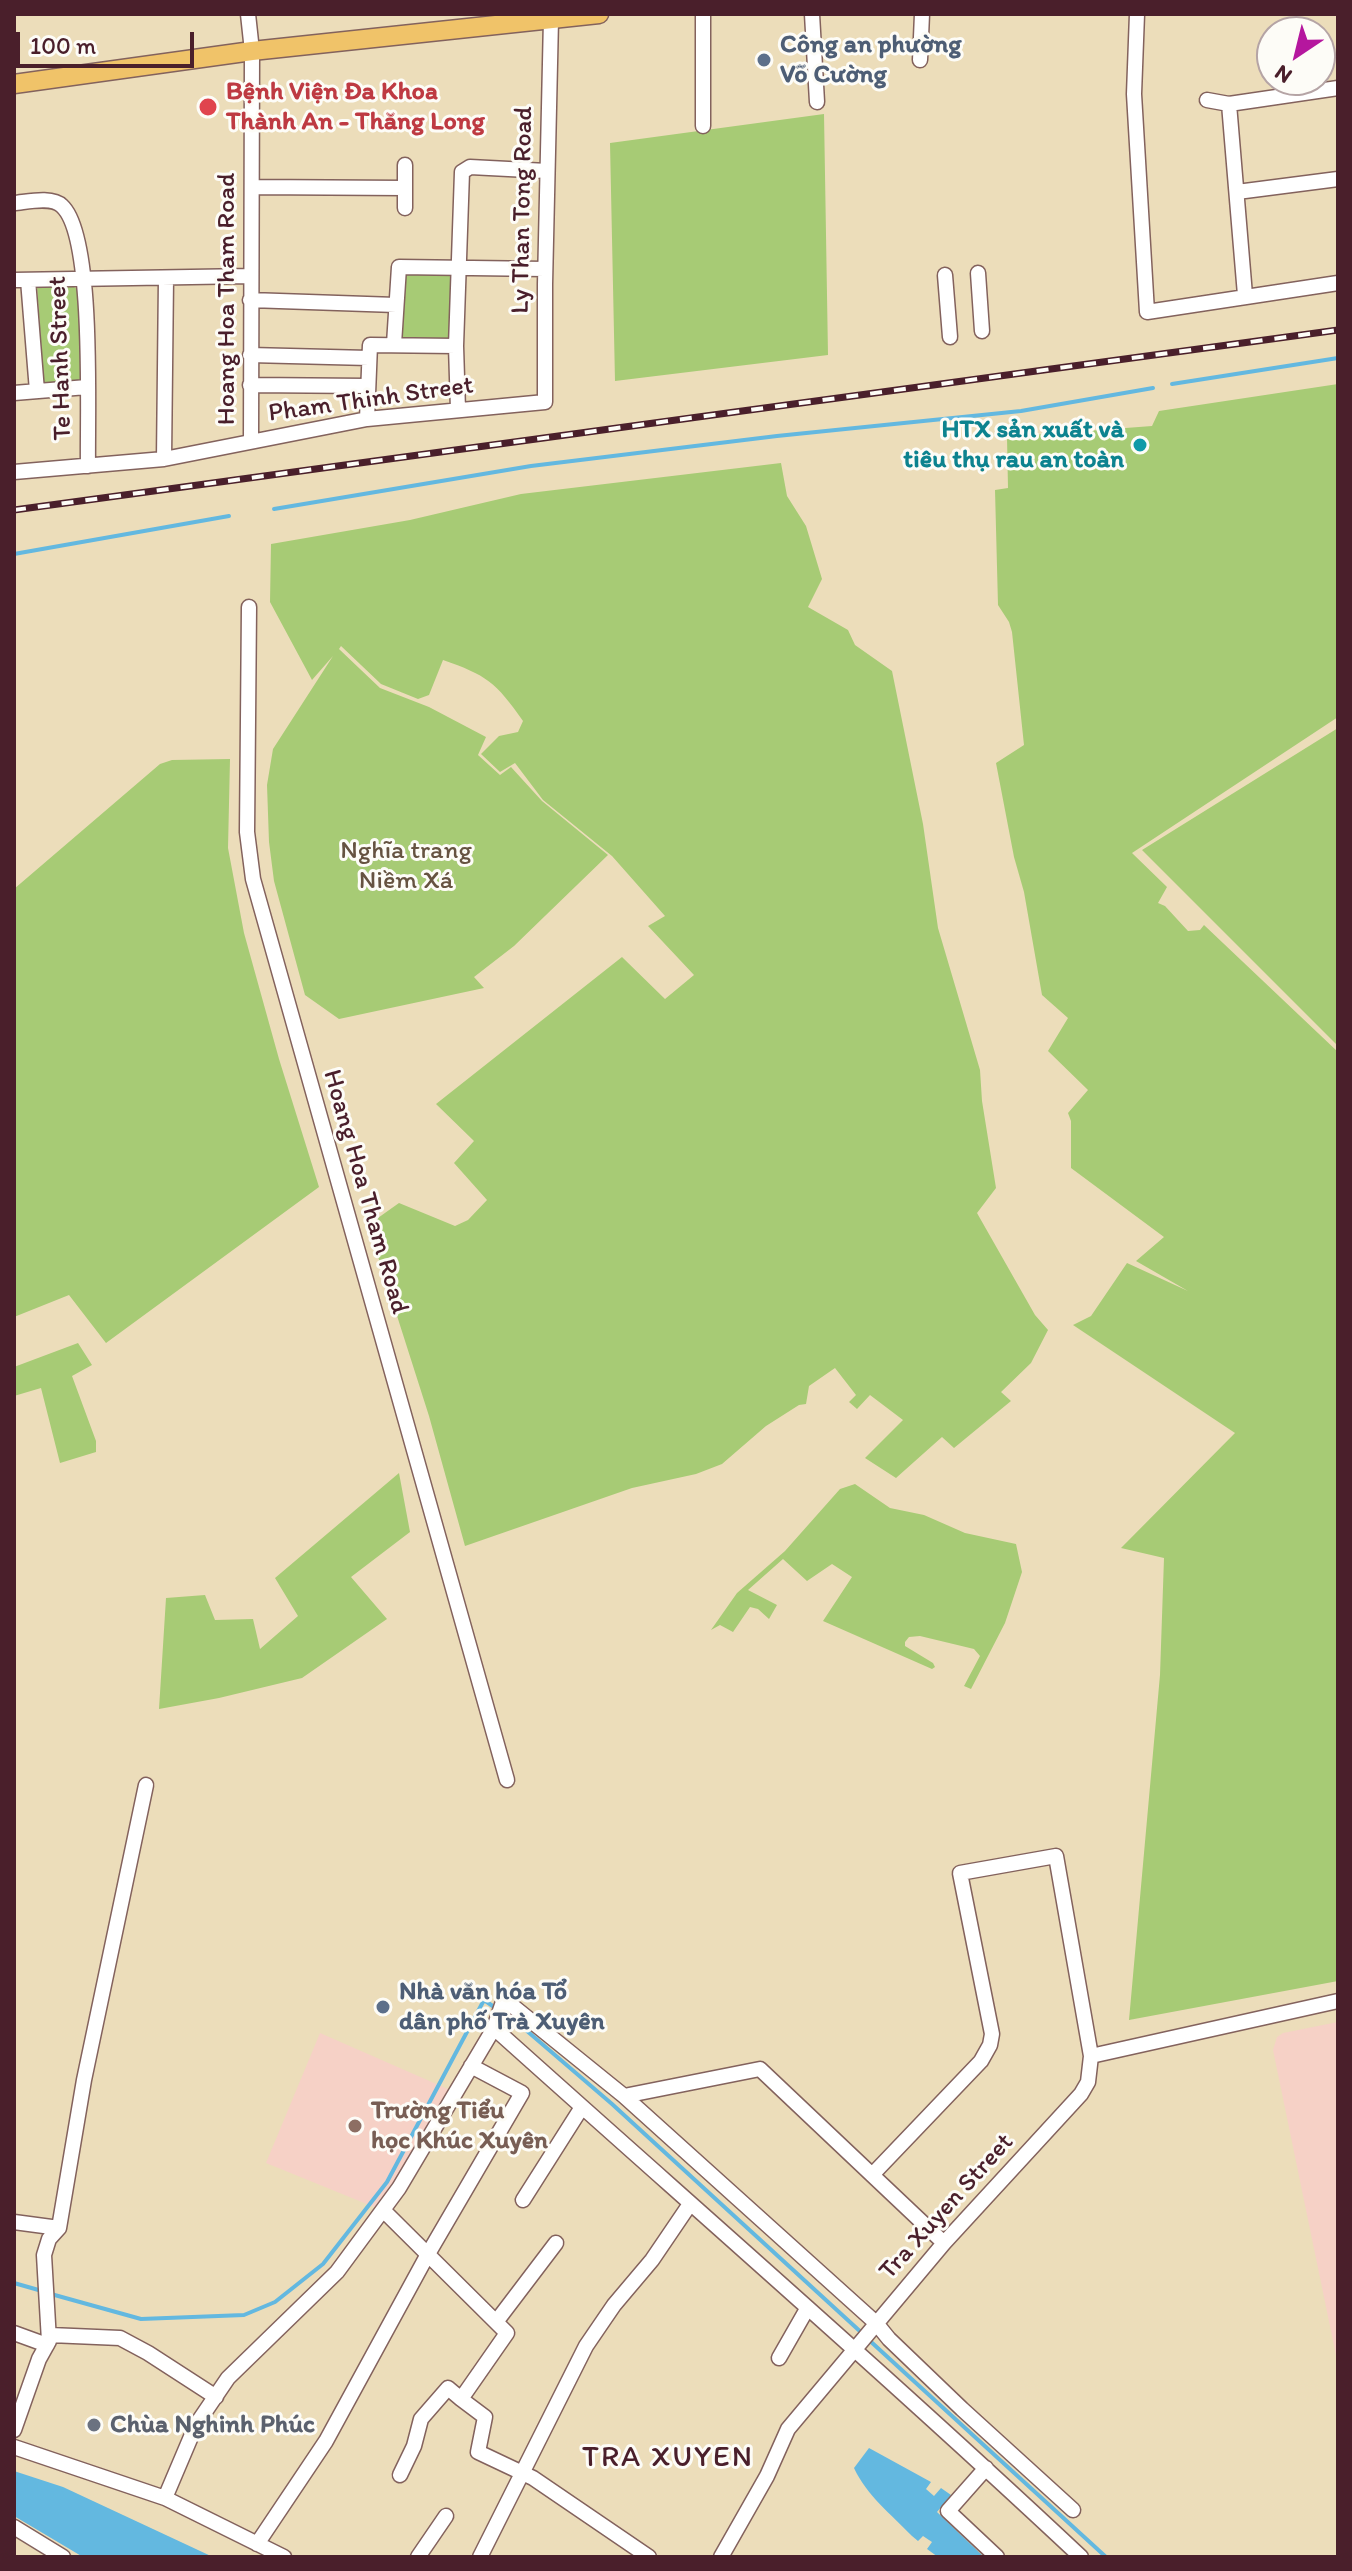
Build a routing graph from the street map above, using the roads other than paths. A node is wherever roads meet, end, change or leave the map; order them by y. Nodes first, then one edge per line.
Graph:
1 (248, 14) edge
2 (599, 14) edge
3 (703, 14) edge
4 (812, 14) edge
5 (922, 14) edge
6 (1137, 14) edge
7 (545, 18) edge
8 (252, 51) junction
9 (920, 60) dead end
10 (14, 84) edge
11 (1338, 88) edge
12 (1207, 100) dead end
13 (817, 102) dead end
14 (1229, 104) junction
15 (703, 126) dead end
16 (405, 165) dead end
17 (547, 171) junction
18 (1338, 179) edge
19 (252, 187) junction
20 (405, 188) junction
21 (1237, 192) junction
22 (14, 203) edge
23 (405, 208) dead end
24 (457, 266) junction
25 (545, 269) junction
26 (978, 273) dead end
27 (945, 275) dead end
28 (250, 276) junction
29 (166, 278) junction
30 (85, 279) junction
31 (21, 280) edge
32 (1338, 283) edge
33 (1245, 295) junction
34 (250, 300) junction
35 (396, 305) junction
36 (982, 331) dead end
37 (950, 337) dead end
38 (394, 344) junction
39 (456, 346) junction
40 (250, 355) junction
41 (369, 358) junction
42 (250, 385) junction
43 (368, 386) junction
44 (87, 387) junction
45 (37, 391) junction
46 (14, 393) edge
47 (545, 402) joint
48 (458, 410) junction
49 (367, 419) junction
50 (251, 441) junction
51 (164, 459) junction
52 (88, 466) junction
53 (14, 472) edge
54 (249, 607) dead end
55 (507, 1780) dead end
56 (146, 1785) dead end
57 (1338, 2001) edge
58 (494, 2028) junction
59 (1091, 2056) junction
60 (471, 2066) junction
61 (624, 2096) junction
62 (582, 2107) junction
63 (872, 2175) junction
64 (523, 2200) dead end
65 (690, 2204) junction
66 (383, 2210) junction
67 (14, 2222) edge
68 (59, 2228) junction
69 (556, 2243) dead end
70 (944, 2243) junction
71 (428, 2254) junction
72 (807, 2309) junction
73 (496, 2322) junction
74 (876, 2323) junction
75 (14, 2333) edge
76 (49, 2336) junction
77 (853, 2350) junction
78 (779, 2358) dead end
79 (216, 2397) junction
80 (461, 2399) junction
81 (14, 2430) edge
82 (14, 2447) edge
83 (986, 2468) junction
84 (521, 2473) junction
85 (400, 2475) dead end
86 (165, 2498) junction
87 (1073, 2510) dead end
88 (446, 2516) dead end
89 (14, 2527) edge
90 (257, 2544) junction
91 (56, 2555) edge
92 (284, 2557) edge
93 (418, 2557) edge
94 (480, 2557) edge
95 (649, 2557) edge
96 (721, 2557) edge
97 (997, 2557) edge
98 (1081, 2557) edge

1 - 8 street, Hoang Hoa Tham Road
2 - 7 main road
3 - 15 street
4 - 13 street
5 - 9 street
6 - 33 street
7 - 8 main road
7 - 17 street, Ly Than Tong Road
8 - 10 main road
8 - 19 street, Hoang Hoa Tham Road
11 - 14 street
12 - 14 street
14 - 21 street
16 - 20 street
17 - 24 street
17 - 25 street, Ly Than Tong Road
18 - 21 street
19 - 20 street
19 - 28 street, Hoang Hoa Tham Road
20 - 23 street
21 - 33 street
22 - 30 street, Te Hanh Street
24 - 25 street
24 - 35 street
24 - 39 street
25 - 47 street, Ly Than Tong Road
26 - 36 street
27 - 37 street
28 - 29 street
28 - 34 street, Hoang Hoa Tham Road
29 - 30 street
29 - 51 street
30 - 31 street
30 - 44 street, Te Hanh Street
31 - 45 street, Te Hanh Street
32 - 33 street
34 - 35 street
34 - 40 street, Hoang Hoa Tham Road
35 - 38 street
38 - 39 street
38 - 41 street
39 - 48 street
40 - 41 street
40 - 42 street, Hoang Hoa Tham Road
41 - 43 street
42 - 43 street
42 - 50 street, Hoang Hoa Tham Road
43 - 49 street
44 - 45 street
44 - 52 street, Te Hanh Street
45 - 46 street
47 - 48 street, Pham Thinh Street
48 - 49 street, Pham Thinh Street
49 - 50 street, Pham Thinh Street
50 - 51 street, Pham Thinh Street
51 - 52 street, Pham Thinh Street
52 - 53 street, Pham Thinh Street
54 - 55 street, Hoang Hoa Tham Road
56 - 68 street
57 - 59 street
58 - 60 street
58 - 61 street
58 - 62 street
59 - 63 street, Tra Xuyen Street
59 - 70 street, Tra Xuyen Street
60 - 66 street
60 - 71 street
61 - 63 street
61 - 74 street
62 - 64 street
62 - 65 street
63 - 70 street
65 - 72 street
65 - 84 street
66 - 71 street
66 - 79 street
67 - 68 street
68 - 76 street
69 - 73 street
70 - 74 street, Tra Xuyen Street
71 - 73 street
71 - 90 street
72 - 77 street
72 - 78 street
73 - 80 street
74 - 77 street, Tra Xuyen Street
74 - 87 street
75 - 76 street
76 - 79 street
76 - 81 street
77 - 83 street
77 - 96 street, Tra Xuyen Street
79 - 86 street
80 - 84 street
80 - 85 street
82 - 86 street
83 - 97 street
83 - 98 street
84 - 94 street
84 - 95 street
86 - 90 street
88 - 93 street
89 - 91 street
90 - 92 street

